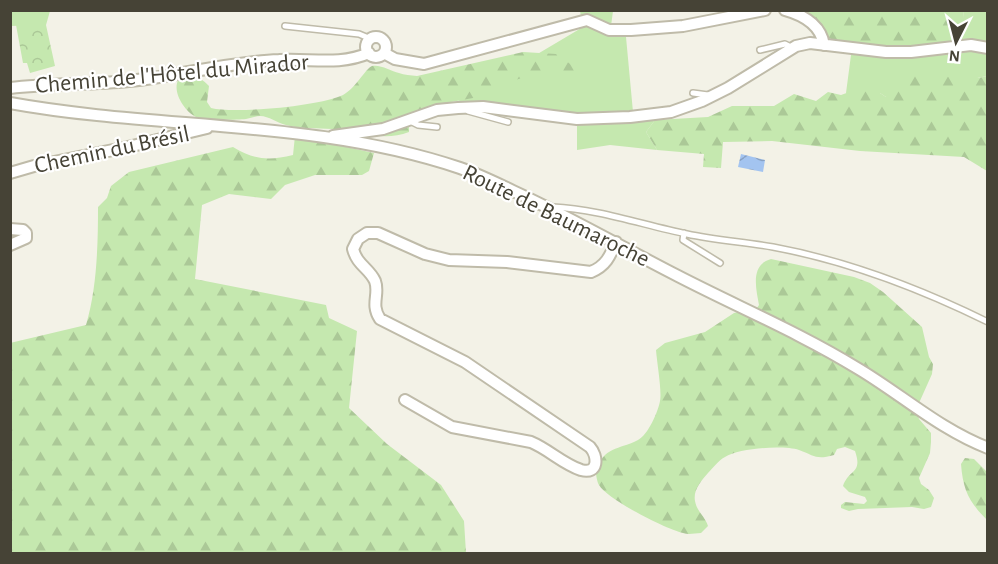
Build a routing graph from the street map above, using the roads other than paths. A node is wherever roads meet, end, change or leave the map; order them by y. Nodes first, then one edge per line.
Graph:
1 (765, 10) edge
2 (785, 10) edge
3 (285, 26) dead end
4 (371, 39) junction
5 (824, 45) junction
6 (793, 48) junction
7 (987, 48) edge
8 (760, 50) dead end
9 (369, 53) junction
10 (384, 53) junction
11 (10, 88) edge
12 (693, 93) dead end
13 (713, 96) junction
14 (10, 103) edge
15 (461, 108) junction
16 (409, 120) junction
17 (508, 122) dead end
18 (213, 126) junction
19 (437, 127) dead end
20 (328, 138) junction
21 (10, 172) edge
22 (545, 206) junction
23 (10, 229) edge
24 (684, 233) junction
25 (616, 242) junction
26 (10, 245) edge
27 (720, 263) dead end
28 (987, 322) edge
29 (405, 400) dead end
30 (987, 448) edge

1 - 10 street
2 - 5 street
3 - 4 lane
4 - 9 street
4 - 10 street
5 - 6 street
5 - 7 street
6 - 8 lane
6 - 13 street
9 - 10 street
9 - 11 street, Chemin de l'Hôtel du Mirador
12 - 13 lane
13 - 15 street
14 - 18 street, Route de Baumaroche
15 - 16 street
15 - 17 lane
16 - 19 lane
16 - 20 street
18 - 20 street, Route de Baumaroche
18 - 21 street, Chemin du Brésil
20 - 22 street, Route de Baumaroche
22 - 24 lane
22 - 25 street, Route de Baumaroche
23 - 26 street
24 - 27 lane
24 - 28 lane
25 - 29 street
25 - 30 street, Route de Baumaroche

